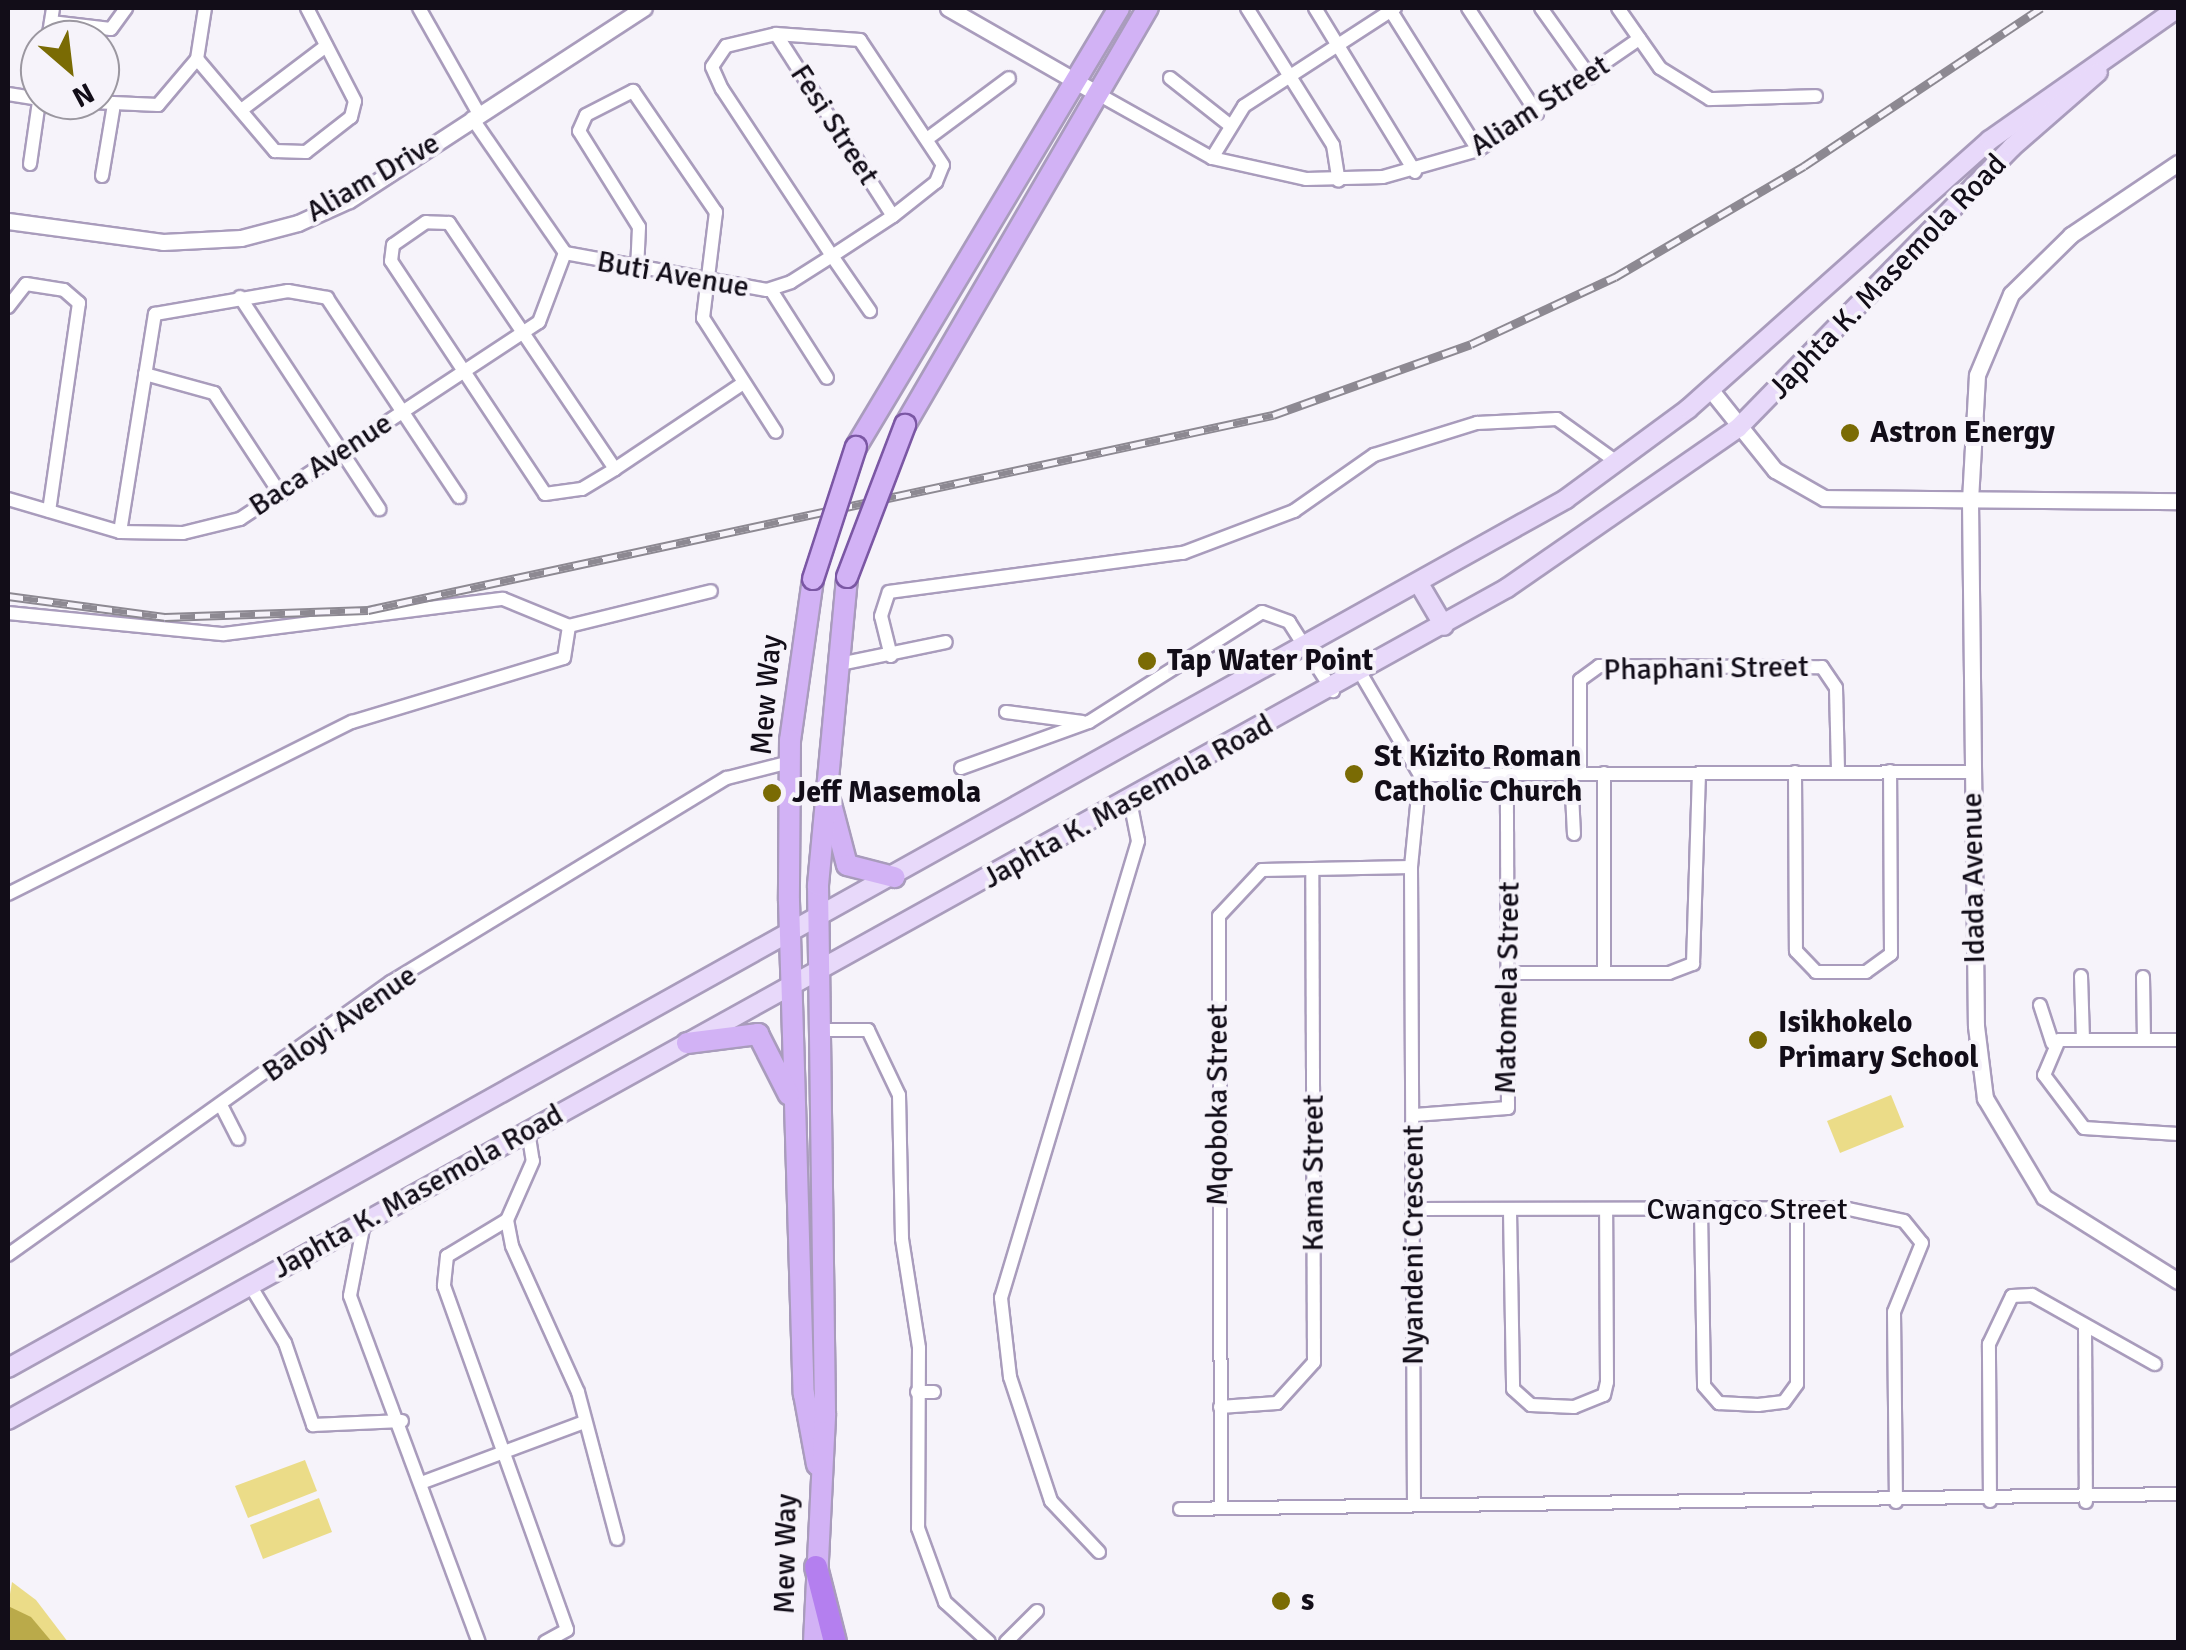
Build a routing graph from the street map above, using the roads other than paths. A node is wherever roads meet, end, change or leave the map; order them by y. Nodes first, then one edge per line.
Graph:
1 (126, 8) edge
2 (205, 8) edge
3 (306, 8) edge
4 (419, 8) edge
5 (644, 8) edge
6 (948, 8) edge
7 (1118, 8) edge
8 (1148, 8) edge
9 (1247, 8) edge
10 (1315, 8) edge
11 (1391, 8) edge
12 (1468, 8) edge
13 (1542, 8) edge
14 (1618, 8) edge
15 (2178, 8) edge
16 (52, 14) edge
17 (776, 34) junction
18 (2140, 35) junction
19 (1639, 39) junction
20 (1340, 44) junction
21 (326, 46) junction
22 (198, 59) junction
23 (1290, 76) junction
24 (1590, 77) junction
25 (1009, 78) dead end
26 (1170, 78) dead end
27 (1077, 82) junction
28 (1098, 94) junction
29 (1816, 96) dead end
30 (244, 108) junction
31 (120, 109) edge
32 (1537, 113) junction
33 (475, 116) junction
34 (38, 120) edge
35 (111, 120) edge
36 (1227, 123) junction
37 (930, 136) junction
38 (1478, 150) junction
39 (1212, 158) junction
40 (2178, 163) edge
41 (30, 164) dead end
42 (1415, 172) junction
43 (102, 176) dead end
44 (1339, 181) junction
45 (892, 216) junction
46 (8, 221) edge
47 (565, 253) junction
48 (832, 256) junction
49 (637, 270) junction
50 (708, 284) junction
51 (771, 290) junction
52 (240, 297) junction
53 (8, 307) edge
54 (870, 311) dead end
55 (524, 333) junction
56 (463, 373) junction
57 (145, 374) junction
58 (826, 378) dead end
59 (742, 384) junction
60 (1710, 389) junction
61 (402, 412) junction
62 (1738, 428) junction
63 (776, 432) dead end
64 (342, 455) junction
65 (1618, 463) junction
66 (615, 468) junction
67 (281, 495) junction
68 (459, 498) dead end
69 (8, 499) edge
70 (2178, 501) edge
71 (1970, 502) junction
72 (379, 509) dead end
73 (49, 512) junction
74 (120, 532) junction
75 (1421, 588) junction
76 (711, 591) dead end
77 (8, 613) edge
78 (569, 626) junction
79 (1444, 626) junction
80 (946, 642) dead end
81 (1304, 650) junction
82 (892, 656) junction
83 (832, 666) junction
84 (1361, 674) junction
85 (1333, 690) junction
86 (1006, 712) dead end
87 (1089, 722) junction
88 (825, 752) junction
89 (790, 762) junction
90 (960, 768) dead end
91 (1838, 770) junction
92 (1890, 771) junction
93 (1700, 772) junction
94 (1794, 772) junction
95 (1972, 772) junction
96 (1575, 773) junction
97 (1604, 773) junction
98 (1508, 774) junction
99 (1420, 775) junction
100 (1130, 801) junction
101 (1574, 834) dead end
102 (1411, 867) junction
103 (1312, 869) junction
104 (894, 877) junction
105 (8, 894) edge
106 (821, 919) junction
107 (790, 935) junction
108 (823, 968) junction
109 (1509, 972) junction
110 (1604, 972) junction
111 (2081, 976) dead end
112 (2143, 977) dead end
113 (793, 986) junction
114 (2040, 1005) dead end
115 (821, 1030) junction
116 (2082, 1038) junction
117 (2144, 1038) junction
118 (2178, 1040) edge
119 (687, 1044) junction
120 (2052, 1044) junction
121 (221, 1106) junction
122 (794, 1106) junction
123 (1414, 1115) junction
124 (528, 1131) junction
125 (2178, 1134) edge
126 (238, 1140) dead end
127 (1414, 1210) junction
128 (1510, 1210) junction
129 (1606, 1210) junction
130 (1796, 1210) junction
131 (1701, 1212) junction
132 (506, 1220) junction
133 (364, 1223) junction
134 (8, 1255) edge
135 (2178, 1282) edge
136 (250, 1285) junction
137 (2086, 1326) junction
138 (2156, 1364) dead end
139 (8, 1368) edge
140 (917, 1392) junction
141 (934, 1392) dead end
142 (1220, 1406) junction
143 (8, 1420) edge
144 (402, 1421) junction
145 (584, 1422) junction
146 (504, 1448) junction
147 (818, 1467) junction
148 (422, 1483) junction
149 (2178, 1494) edge
150 (1990, 1501) junction
151 (1896, 1502) junction
152 (2086, 1502) junction
153 (1414, 1505) junction
154 (1221, 1508) junction
155 (1180, 1509) dead end
156 (617, 1539) dead end
157 (1099, 1552) dead end
158 (816, 1568) junction
159 (1036, 1611) dead end
160 (478, 1642) edge
161 (545, 1642) edge
162 (814, 1642) edge
163 (836, 1642) edge
164 (989, 1642) edge
165 (1006, 1642) edge

1 - 16 street
2 - 22 street
3 - 21 street
4 - 33 street
5 - 33 street, Aliam Drive
6 - 27 street
7 - 27 main road, Mew Way
8 - 28 main road, Mew Way
9 - 23 street
10 - 20 street
11 - 20 street
11 - 38 street
12 - 32 street
13 - 24 street
14 - 19 street
15 - 18 main road, Japhta K. Masemola Road
17 - 37 street
17 - 45 street, Fesi Street
17 - 48 street
18 - 60 main road, Japhta K. Masemola Road
18 - 62 main road, Japhta K. Masemola Road
19 - 24 street, Aliam Street
19 - 29 street
20 - 23 street
20 - 42 street
21 - 30 street
21 - 30 street
22 - 30 street
22 - 31 street
23 - 36 street
23 - 44 street
24 - 32 street, Aliam Street
25 - 37 street
26 - 36 street
27 - 28 street
27 - 89 main road, Mew Way, bridge
28 - 39 street, Aliam Street
28 - 83 main road, Mew Way, bridge
32 - 38 street, Aliam Street
33 - 46 street, Aliam Drive
33 - 47 street
34 - 41 street
35 - 43 street
36 - 39 street
37 - 45 street, Buti Avenue
38 - 42 street, Aliam Street
39 - 44 street, Aliam Street
40 - 71 street, Idada Avenue
42 - 44 street, Aliam Street
45 - 48 street, Buti Avenue
47 - 49 street, Buti Avenue
47 - 55 street, Baca Avenue
48 - 51 street, Buti Avenue
48 - 54 street
49 - 50 street, Buti Avenue
49 - 50 street
50 - 51 street, Buti Avenue
50 - 59 street
51 - 58 street
52 - 57 street
52 - 61 street
52 - 64 street
53 - 73 street
55 - 56 street, Baca Avenue
55 - 56 street
55 - 66 street
56 - 61 street, Baca Avenue
56 - 66 street
57 - 67 street
57 - 74 street
59 - 63 street
59 - 66 street
60 - 62 street
60 - 65 main road, Japhta K. Masemola Road
61 - 64 street, Baca Avenue
61 - 68 street, Baca Avenue
62 - 71 street
62 - 79 main road, Japhta K. Masemola Road
64 - 67 street, Baca Avenue
64 - 72 street
65 - 75 main road, Japhta K. Masemola Road
65 - 82 street
67 - 74 street, Baca Avenue
69 - 73 street, Baca Avenue
70 - 71 street
71 - 95 street, Idada Avenue
73 - 74 street, Baca Avenue
75 - 79 main road
75 - 81 main road, Japhta K. Masemola Road
76 - 78 street
77 - 78 street
78 - 105 street
79 - 84 main road, Japhta K. Masemola Road
80 - 82 street
81 - 85 street
81 - 87 street
81 - 104 main road, Japhta K. Masemola Road
82 - 83 street
83 - 88 main road, Mew Way
84 - 85 main road, Japhta K. Masemola Road
84 - 99 street
85 - 100 main road, Japhta K. Masemola Road
86 - 87 street
87 - 90 street
88 - 104 main road
88 - 106 main road, Mew Way
89 - 107 main road, Mew Way
89 - 121 street, Baloyi Avenue
91 - 92 street
91 - 94 street
91 - 96 street, Phaphani Street
92 - 94 street
92 - 95 street
93 - 94 street
93 - 97 street
93 - 110 street
95 - 135 street, Idada Avenue
96 - 97 street
96 - 98 street
96 - 101 street
97 - 110 street
98 - 99 street
98 - 109 street, Matomela Street
99 - 102 street, Nyandeni Crescent
100 - 108 main road, Japhta K. Masemola Road
100 - 157 street
102 - 103 street, Mqoboka Street
102 - 123 street, Nyandeni Crescent
103 - 142 street, Mqoboka Street
103 - 142 street, Kama Street
104 - 106 main road, Japhta K. Masemola Road
106 - 107 main road, Japhta K. Masemola Road
106 - 108 main road, Mew Way
107 - 113 main road, Mew Way
107 - 139 main road, Japhta K. Masemola Road
108 - 113 main road, Japhta K. Masemola Road
108 - 115 main road, Mew Way
109 - 110 street
109 - 123 street, Matomela Street
111 - 116 street
112 - 117 street
113 - 119 main road, Japhta K. Masemola Road
113 - 122 main road, Mew Way
114 - 120 street
115 - 140 street
115 - 147 main road, Mew Way
116 - 117 street
116 - 120 street
117 - 118 street
119 - 122 main road
119 - 124 main road, Japhta K. Masemola Road
120 - 125 street
121 - 126 street
121 - 134 street, Baloyi Avenue
122 - 147 main road, Mew Way
123 - 127 street, Nyandeni Crescent
124 - 132 street
124 - 133 main road, Japhta K. Masemola Road
127 - 128 street, Cwangco Street
127 - 153 street, Nyandeni Crescent
128 - 129 street, Cwangco Street
128 - 129 street
129 - 131 street, Cwangco Street
130 - 131 street, Cwangco Street
130 - 131 street
130 - 151 street, Cwangco Street
132 - 145 street
132 - 146 street
133 - 136 main road, Japhta K. Masemola Road
133 - 144 street
136 - 143 main road, Japhta K. Masemola Road
136 - 144 street
137 - 138 street
137 - 150 street
137 - 152 street
140 - 141 street
140 - 164 street
142 - 154 street, Mqoboka Street
144 - 148 street
145 - 146 street
145 - 156 street
146 - 148 street
146 - 161 street
147 - 158 main road, Mew Way
148 - 160 street
149 - 152 street
150 - 151 street
150 - 152 street
151 - 153 street
153 - 154 street
154 - 155 street
158 - 162 main road, Mew Way
158 - 163 highway
159 - 165 street

